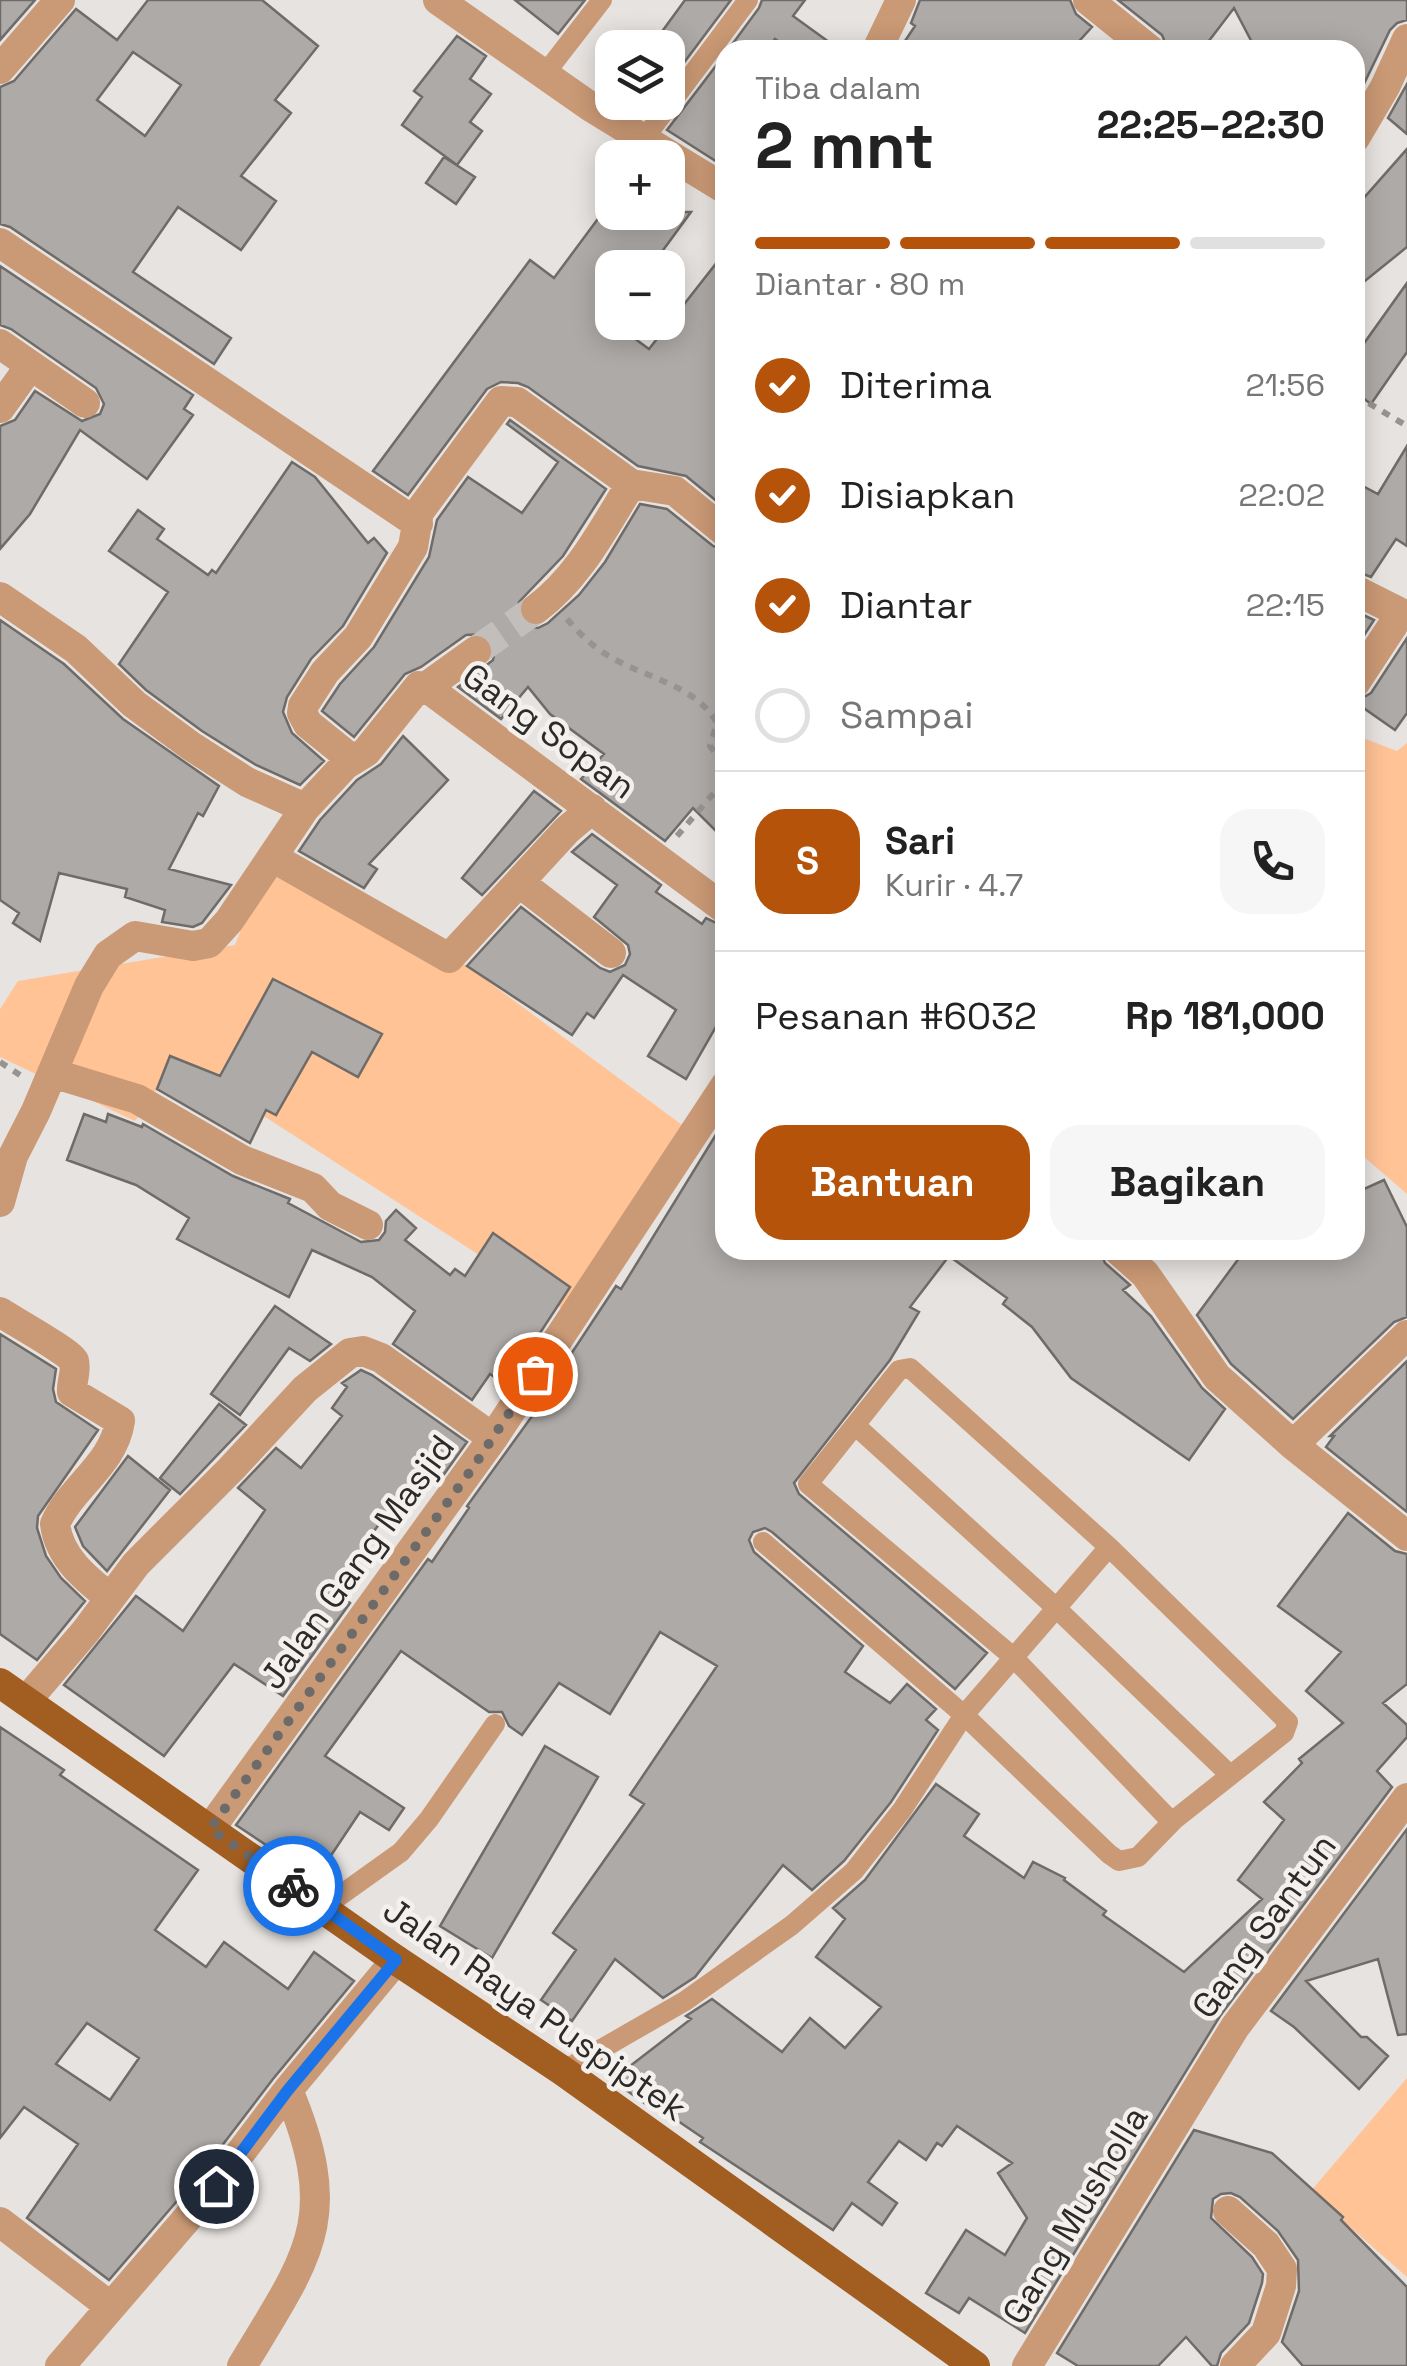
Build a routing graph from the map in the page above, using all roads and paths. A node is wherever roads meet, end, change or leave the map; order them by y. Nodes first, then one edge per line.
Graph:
1 (60, 0) edge
2 (602, 0) edge
3 (748, 0) edge
4 (900, 0) edge
5 (1088, 0) edge
6 (450, 3) edge
7 (1407, 38) edge
8 (718, 40) edge
9 (882, 40) edge
10 (1138, 40) edge
11 (715, 44) edge
12 (0, 68) edge
13 (544, 75) junction
14 (1365, 121) edge
15 (644, 140) joint
16 (685, 165) edge
17 (715, 183) edge
18 (0, 244) edge
19 (0, 344) edge
20 (30, 366) junction
21 (1365, 401) edge
22 (85, 404) dead end
23 (0, 408) edge
24 (1407, 426) edge
25 (631, 484) junction
26 (418, 524) junction
27 (715, 524) edge
28 (1365, 595) edge
29 (0, 597) edge
30 (543, 604) joint
31 (1404, 614) edge
32 (476, 651) tunnel mouth
33 (1365, 669) edge
34 (426, 688) junction
35 (715, 721) edge
36 (345, 764) junction
37 (715, 792) edge
38 (305, 808) junction
39 (592, 809) junction
40 (272, 857) junction
41 (658, 858) junction
42 (520, 883) junction
43 (715, 901) edge
44 (611, 954) dead end
45 (52, 1073) junction
46 (715, 1101) edge
47 (0, 1202) edge
48 (368, 1225) dead end
49 (1130, 1260) edge
50 (0, 1312) edge
51 (1407, 1335) edge
52 (856, 1426) junction
53 (493, 1438) junction
54 (1294, 1444) junction
55 (1407, 1536) edge
56 (763, 1542) dead end
57 (1109, 1546) junction
58 (109, 1597) junction
59 (1054, 1606) junction
60 (1012, 1656) junction
61 (0, 1682) edge
62 (26, 1701) junction
63 (964, 1715) junction
64 (495, 1724) dead end
65 (1229, 1774) junction
66 (1407, 1798) edge
67 (1174, 1820) junction
68 (210, 1829) junction
69 (324, 1908) junction
70 (396, 1960) junction
71 (563, 2071) junction
72 (288, 2090) junction
73 (1187, 2102) joint
74 (1228, 2212) dead end
75 (0, 2222) edge
76 (111, 2308) junction
77 (60, 2366) edge
78 (242, 2366) edge
79 (976, 2366) edge
80 (1027, 2366) edge
81 (1234, 2366) edge

1 - 12 street
2 - 13 lane
3 - 8 lane
4 - 9 street
5 - 10 street
6 - 13 street
7 - 14 street
11 - 15 lane
13 - 15 street
16 - 17 street
18 - 26 street
19 - 20 street
20 - 22 street
20 - 23 street
21 - 24 path
25 - 26 street
25 - 27 street
25 - 30 street
26 - 36 street
28 - 31 street
29 - 38 street
30 - 35 path
31 - 33 street
32 - 34 street
34 - 36 street, Gang Sopan
34 - 39 street, Gang Sopan
36 - 38 street, Gang Sopan
37 - 41 path
38 - 40 street, Gang Sopan
39 - 41 street, Gang Sopan
39 - 42 street
40 - 42 street
40 - 45 street, Gang Sopan
41 - 43 street, Gang Sopan
42 - 44 street
45 - 47 street, Gang Sopan
45 - 48 street
46 - 53 street, Jalan Gang Masjid
49 - 54 street
50 - 58 street
51 - 54 street
52 - 57 lane
52 - 59 lane
52 - 60 lane
53 - 58 street
53 - 68 street, Jalan Gang Masjid
54 - 55 street
56 - 63 lane
57 - 59 lane
57 - 65 lane
58 - 62 street
59 - 60 lane
59 - 65 lane
60 - 63 lane
60 - 67 lane
61 - 62 main road, Jalan Raya Puspiptek
62 - 68 main road, Jalan Raya Puspiptek
63 - 67 lane
63 - 71 lane
64 - 69 lane
65 - 67 lane
66 - 73 street, Gang Santun
68 - 69 main road, Jalan Raya Puspiptek
69 - 70 main road, Jalan Raya Puspiptek
70 - 71 main road, Jalan Raya Puspiptek
70 - 72 street
71 - 79 main road, Jalan Raya Puspiptek
72 - 76 street
72 - 78 street
73 - 80 street, Gang Musholla
74 - 81 street
75 - 76 street
76 - 77 street

